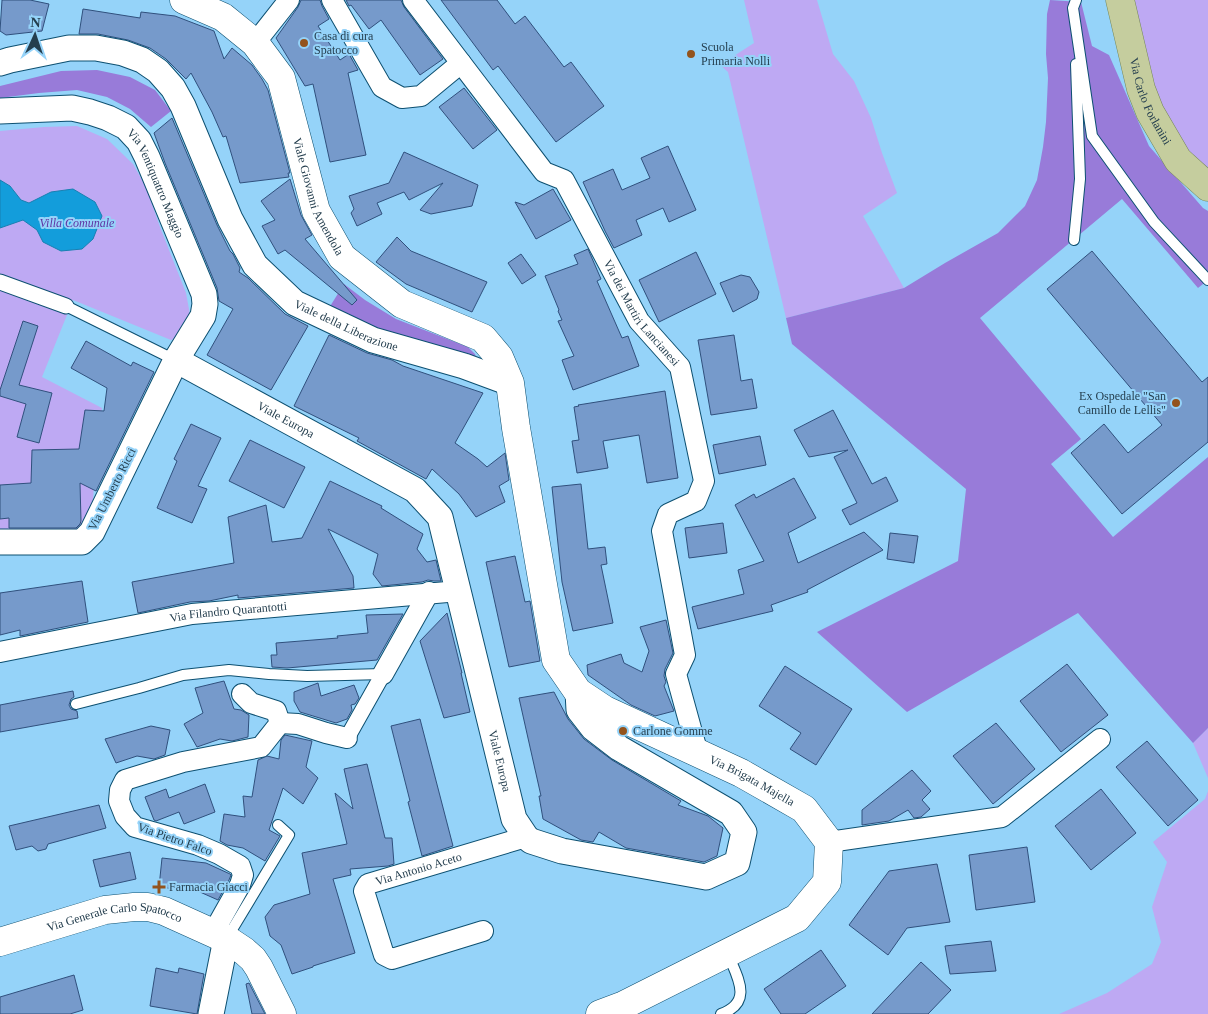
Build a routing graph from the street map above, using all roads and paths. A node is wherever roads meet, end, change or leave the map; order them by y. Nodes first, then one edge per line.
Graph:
1 (184, 0) edge
2 (289, 0) edge
3 (332, 0) edge
4 (413, 0) edge
5 (1120, 0) edge
6 (1074, 4) edge
7 (255, 42) junction
8 (461, 62) junction
9 (0, 63) edge
10 (0, 111) edge
11 (1208, 187) edge
12 (1074, 240) dead end
13 (1208, 280) edge
14 (0, 282) edge
15 (66, 306) joint
16 (176, 360) junction
17 (510, 383) junction
18 (0, 542) edge
19 (459, 590) junction
20 (429, 592) junction
21 (0, 652) edge
22 (383, 674) junction
23 (578, 692) junction
24 (242, 694) dead end
25 (76, 704) dead end
26 (280, 723) junction
27 (347, 738) joint
28 (1100, 739) dead end
29 (698, 754) junction
30 (278, 825) dead end
31 (526, 836) junction
32 (829, 842) junction
33 (483, 931) dead end
34 (219, 936) junction
35 (0, 942) edge
36 (727, 953) junction
37 (211, 1014) edge
38 (282, 1014) edge
39 (600, 1014) edge
40 (721, 1014) edge

1 - 7 main road, Viale Giovanni Amendola
2 - 7 street
3 - 8 street
4 - 8 street, Via dei Martiri Lancianesi
5 - 11 main road, Via Carlo Forlanini
6 - 12 lane
6 - 13 lane
7 - 17 main road, Viale Giovanni Amendola
8 - 29 street, Via dei Martiri Lancianesi
9 - 17 street, Viale della Liberazione
10 - 16 street, Via Ventiquattro Maggio
14 - 15 street
15 - 16 lane
16 - 18 street, Via Umberto Ricci
16 - 19 street, Viale Europa
17 - 23 main road
19 - 20 street, Via Filandro Quarantotti
19 - 31 street, Viale Europa
20 - 21 street, Via Filandro Quarantotti
20 - 22 street
22 - 25 lane
22 - 27 street
23 - 29 main road, Via Brigata Majella
23 - 31 street
24 - 26 street
26 - 27 street
26 - 34 street, Via Pietro Falco
28 - 32 street
29 - 32 main road, Via Brigata Majella
30 - 34 lane
31 - 33 street, Via Antonio Aceto
32 - 36 main road
34 - 35 main road, Via Generale Carlo Spatocco
34 - 37 street
34 - 38 main road
36 - 39 main road
36 - 40 lane

